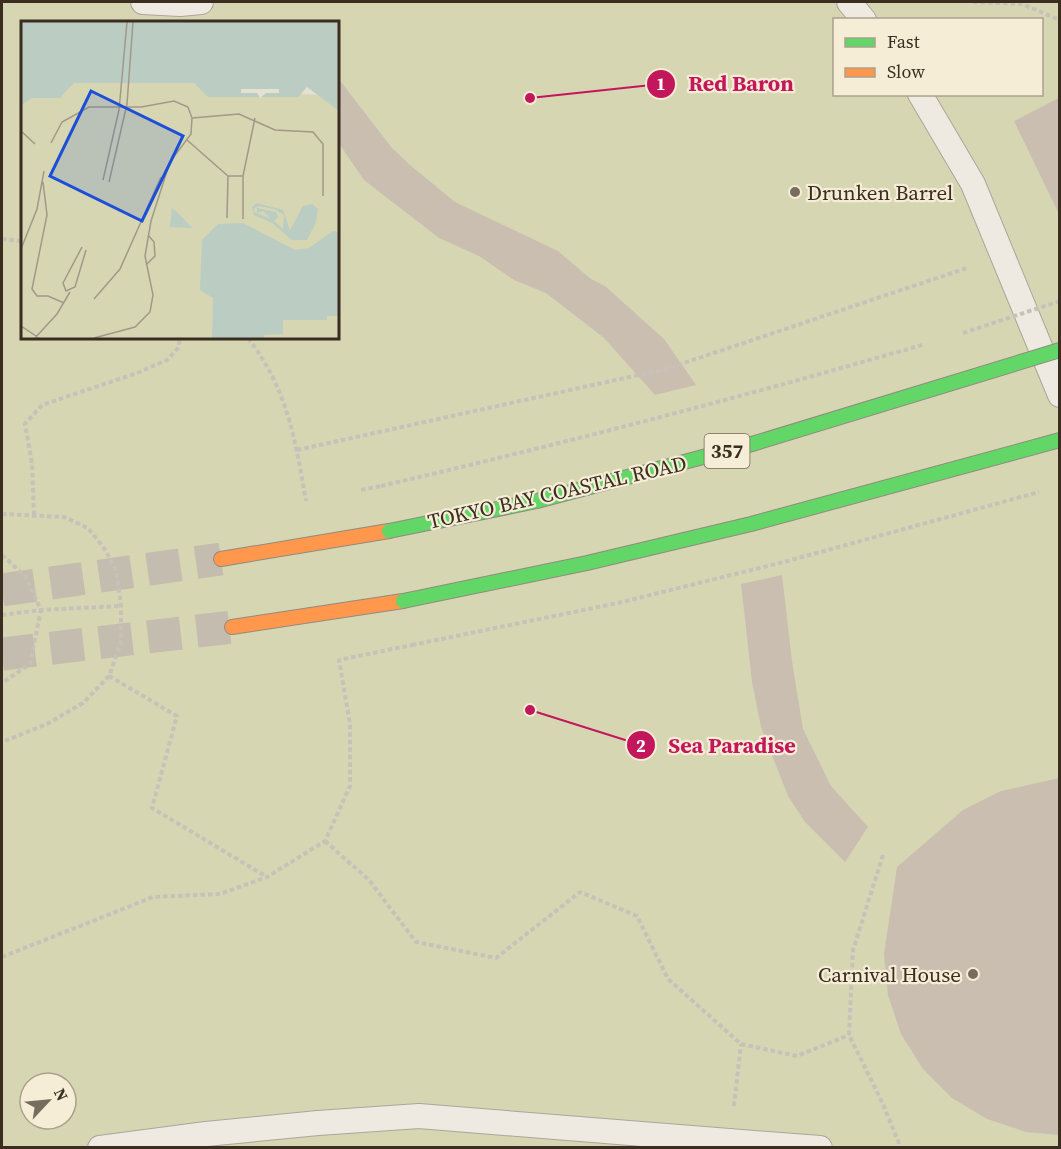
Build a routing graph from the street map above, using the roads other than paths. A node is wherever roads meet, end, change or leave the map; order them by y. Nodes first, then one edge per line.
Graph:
1 (142, 2) edge
2 (201, 2) edge
3 (849, 2) edge
4 (862, 18) edge
5 (921, 96) edge
6 (1059, 350) edge
7 (1059, 395) edge
8 (1059, 440) edge
9 (221, 559) tunnel mouth
10 (232, 627) tunnel mouth
11 (729, 1141) junction
12 (100, 1148) edge
13 (685, 1148) edge
14 (820, 1148) edge

1 - 2 lane
3 - 4 lane
5 - 7 lane
6 - 9 highway, TOKYO BAY COASTAL ROAD / 357, bridge
8 - 10 highway, bridge
11 - 12 lane
11 - 13 lane
11 - 14 lane

